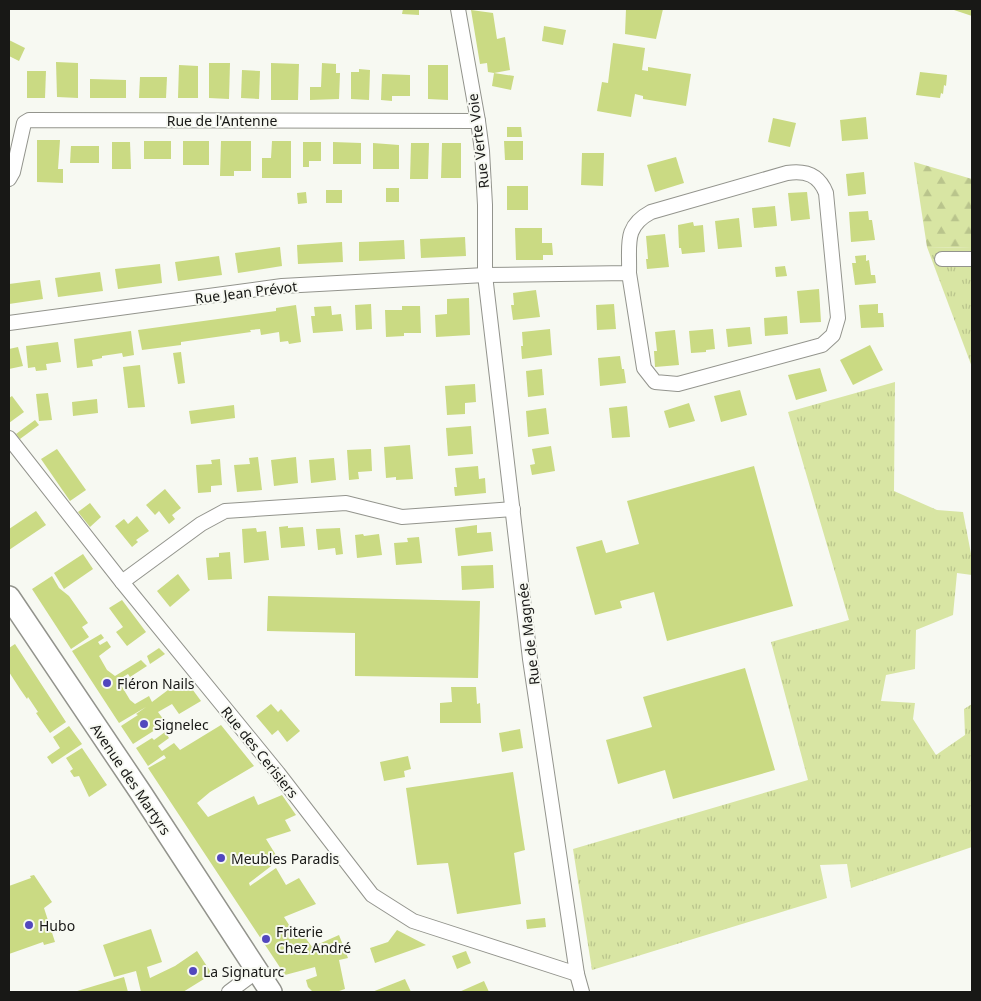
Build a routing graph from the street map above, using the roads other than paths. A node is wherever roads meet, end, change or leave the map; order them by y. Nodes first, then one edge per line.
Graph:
1 (458, 9) edge
2 (478, 121) junction
3 (9, 179) edge
4 (972, 258) edge
5 (942, 259) dead end
6 (629, 273) junction
7 (485, 274) junction
8 (9, 324) edge
9 (9, 438) edge
10 (513, 509) junction
11 (122, 582) junction
12 (9, 597) edge
13 (254, 967) junction
14 (577, 974) junction
15 (229, 992) edge
16 (271, 992) edge
17 (582, 992) edge

1 - 2 street, Rue Verte Voie
2 - 3 street, Rue de l'Antenne
2 - 7 street, Rue Verte Voie
4 - 5 street
6 - 6 street
6 - 7 street, Rue Jean Prévot
7 - 8 street, Rue Jean Prévot
7 - 10 street, Rue de Magnée
9 - 11 street, Rue des Cerisiers
10 - 11 street
10 - 14 street, Rue de Magnée
11 - 14 street, Rue des Cerisiers
12 - 13 main road, Avenue des Martyrs
13 - 15 street
13 - 16 main road, Avenue des Martyrs
14 - 17 street, Rue de Magnée

